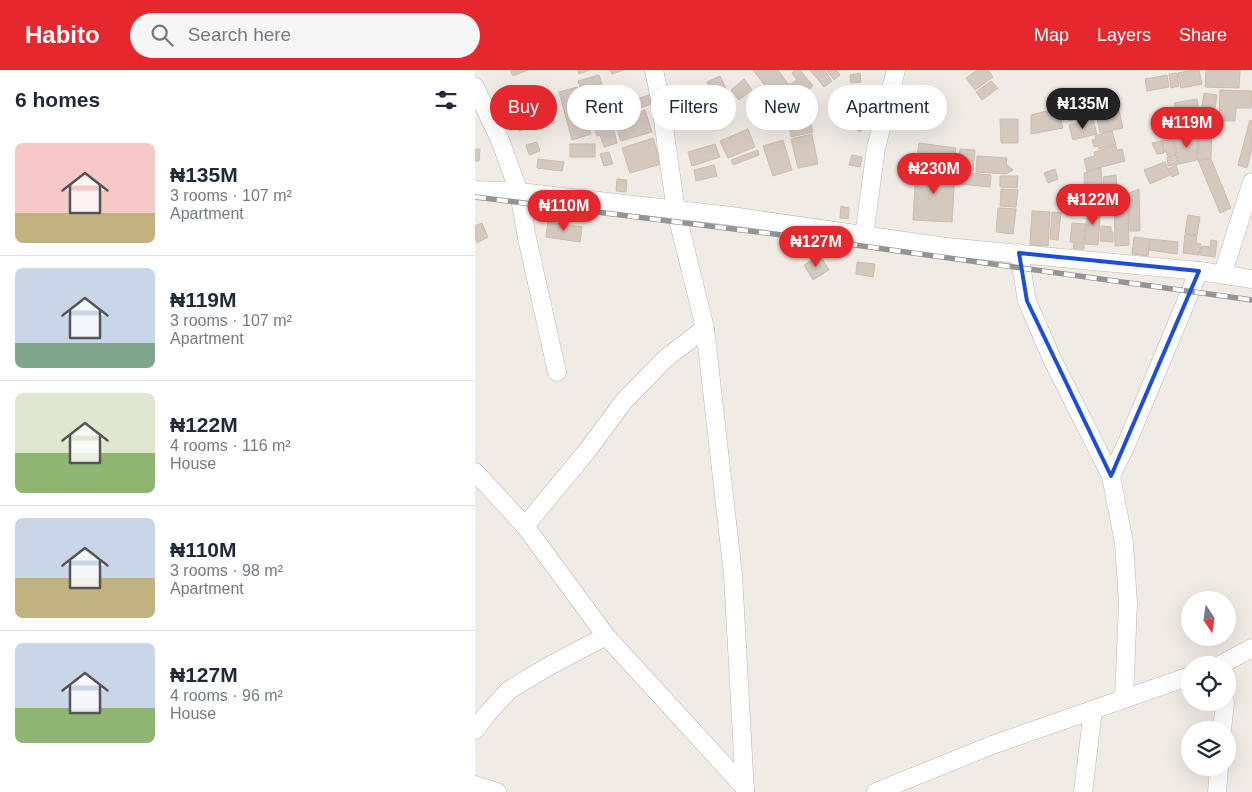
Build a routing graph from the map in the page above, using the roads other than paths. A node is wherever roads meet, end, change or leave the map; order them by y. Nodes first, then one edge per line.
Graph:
1 (654, 70) edge
2 (896, 70) edge
3 (475, 87) edge
4 (1252, 182) edge
5 (475, 190) edge
6 (519, 192) junction
7 (676, 211) junction
8 (864, 236) junction
9 (1019, 253) junction
10 (1199, 271) junction
11 (1223, 274) junction
12 (1252, 279) edge
13 (705, 328) junction
14 (557, 372) dead end
15 (475, 472) edge
16 (1111, 476) junction
17 (525, 526) junction
18 (606, 636) junction
19 (1252, 648) edge
20 (1236, 659) edge
21 (1181, 679) edge
22 (1123, 699) junction
23 (1093, 710) junction
24 (475, 730) edge
25 (1218, 776) edge
26 (475, 785) edge
27 (745, 790) edge
28 (497, 792) edge
29 (876, 792) edge
30 (1083, 792) edge
31 (1217, 792) edge

1 - 7 street
2 - 8 street
3 - 6 street
4 - 11 street
5 - 6 street
6 - 7 street
6 - 14 street
7 - 8 street
7 - 13 street
8 - 9 street
9 - 10 street
9 - 16 street
10 - 11 street
10 - 16 street
11 - 12 street
13 - 17 street
13 - 27 street
15 - 17 street
16 - 22 street
17 - 18 street
18 - 24 street
18 - 27 street
19 - 20 street
21 - 22 street
22 - 23 street
23 - 29 street
23 - 30 street
25 - 31 street
26 - 28 street

